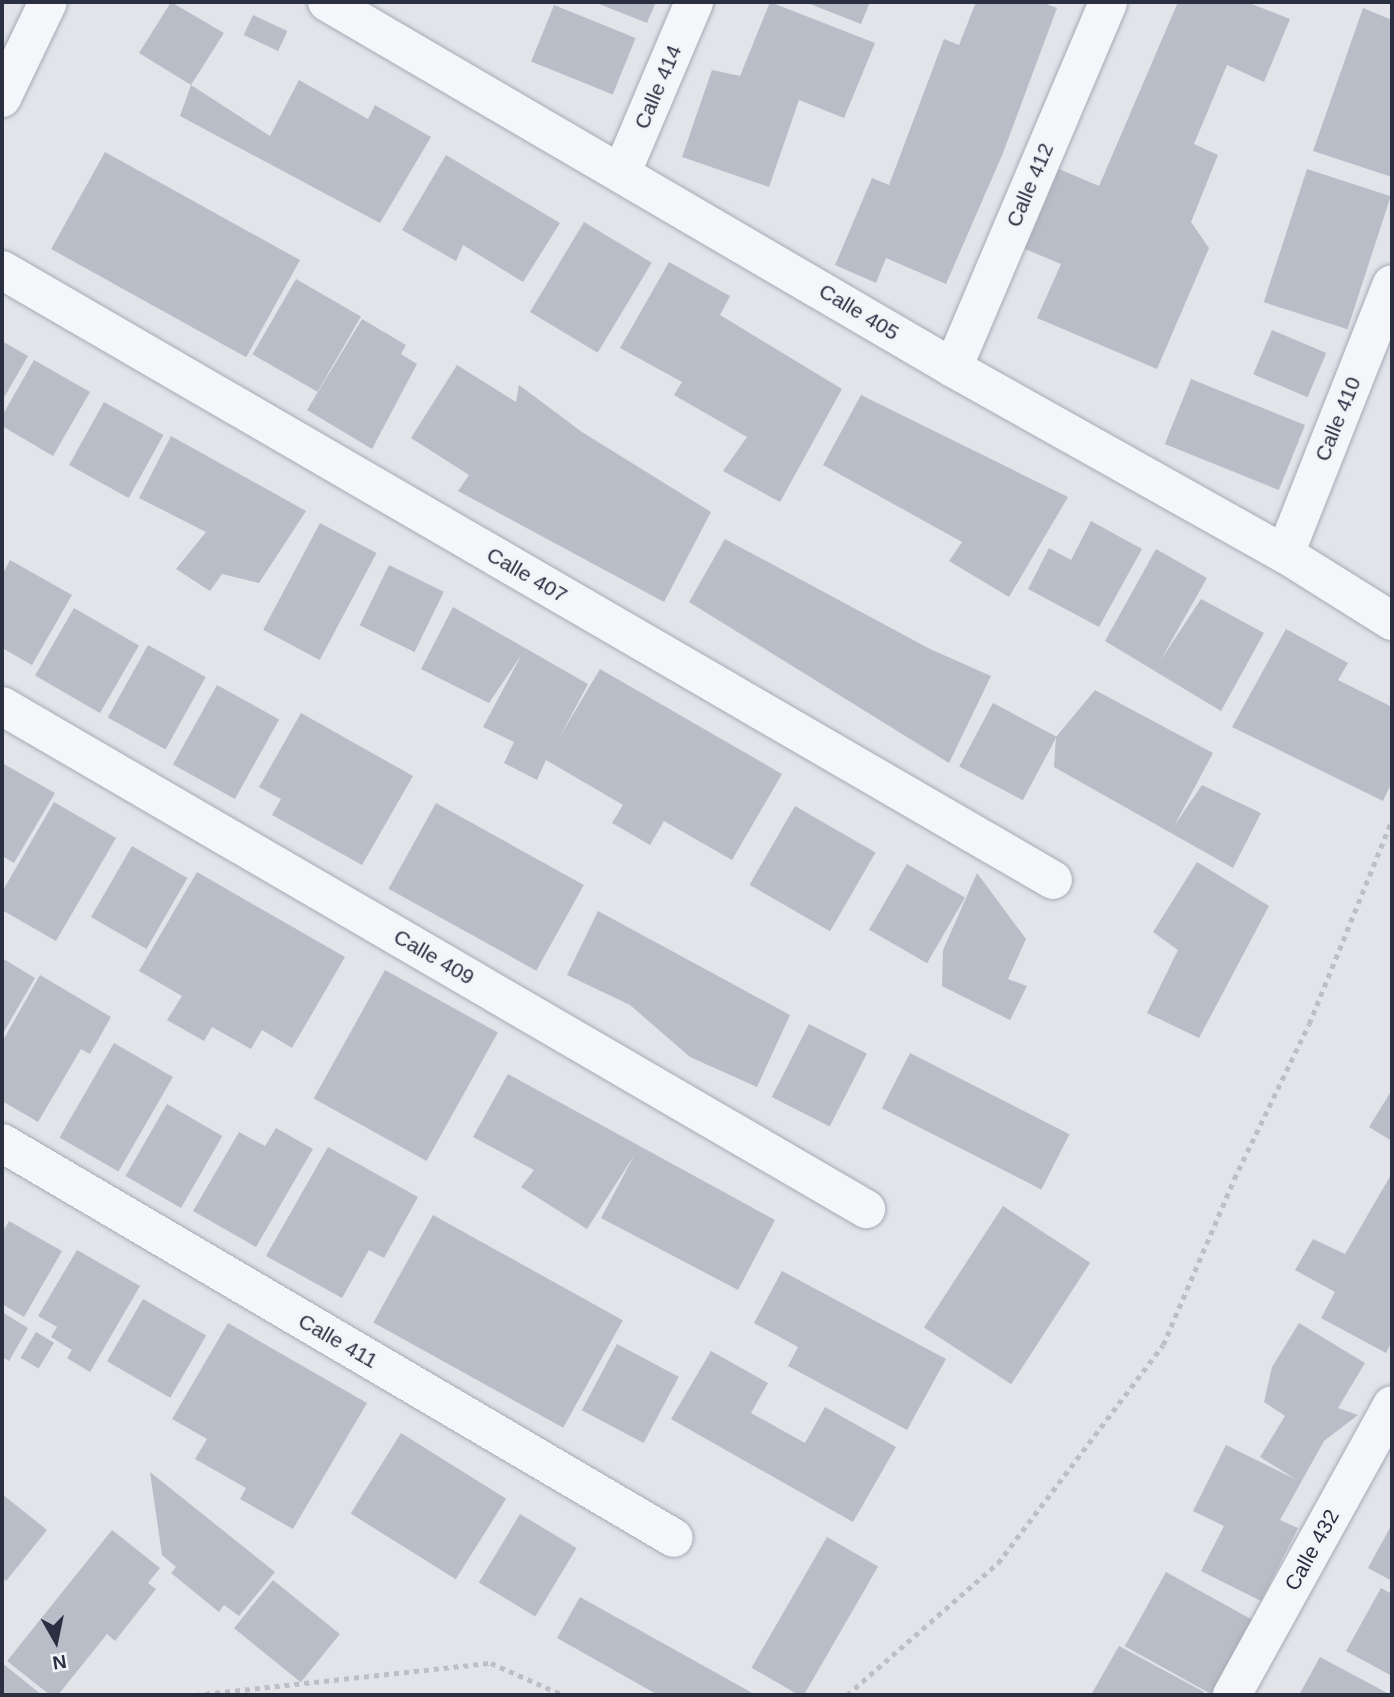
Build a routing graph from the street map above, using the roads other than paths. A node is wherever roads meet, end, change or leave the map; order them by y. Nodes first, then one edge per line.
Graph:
1 (48, 2) edge
2 (327, 2) edge
3 (694, 2) edge
4 (1108, 2) edge
5 (2, 98) edge
6 (622, 172) junction
7 (2, 270) edge
8 (1392, 284) edge
9 (953, 368) junction
10 (1284, 554) junction
11 (1392, 621) edge
12 (2, 706) edge
13 (1053, 880) dead end
14 (2, 1143) edge
15 (866, 1209) dead end
16 (1392, 1405) edge
17 (674, 1538) dead end
18 (1232, 1695) edge

1 - 5 street
2 - 6 street, Calle 405
3 - 6 street, Calle 414
4 - 9 street, Calle 412
6 - 9 street, Calle 405
7 - 13 street, Calle 407
8 - 10 street, Calle 410
9 - 10 street, Calle 405
10 - 11 street, Calle 405
12 - 15 street, Calle 409
14 - 17 street, Calle 411
16 - 18 street, Calle 432

